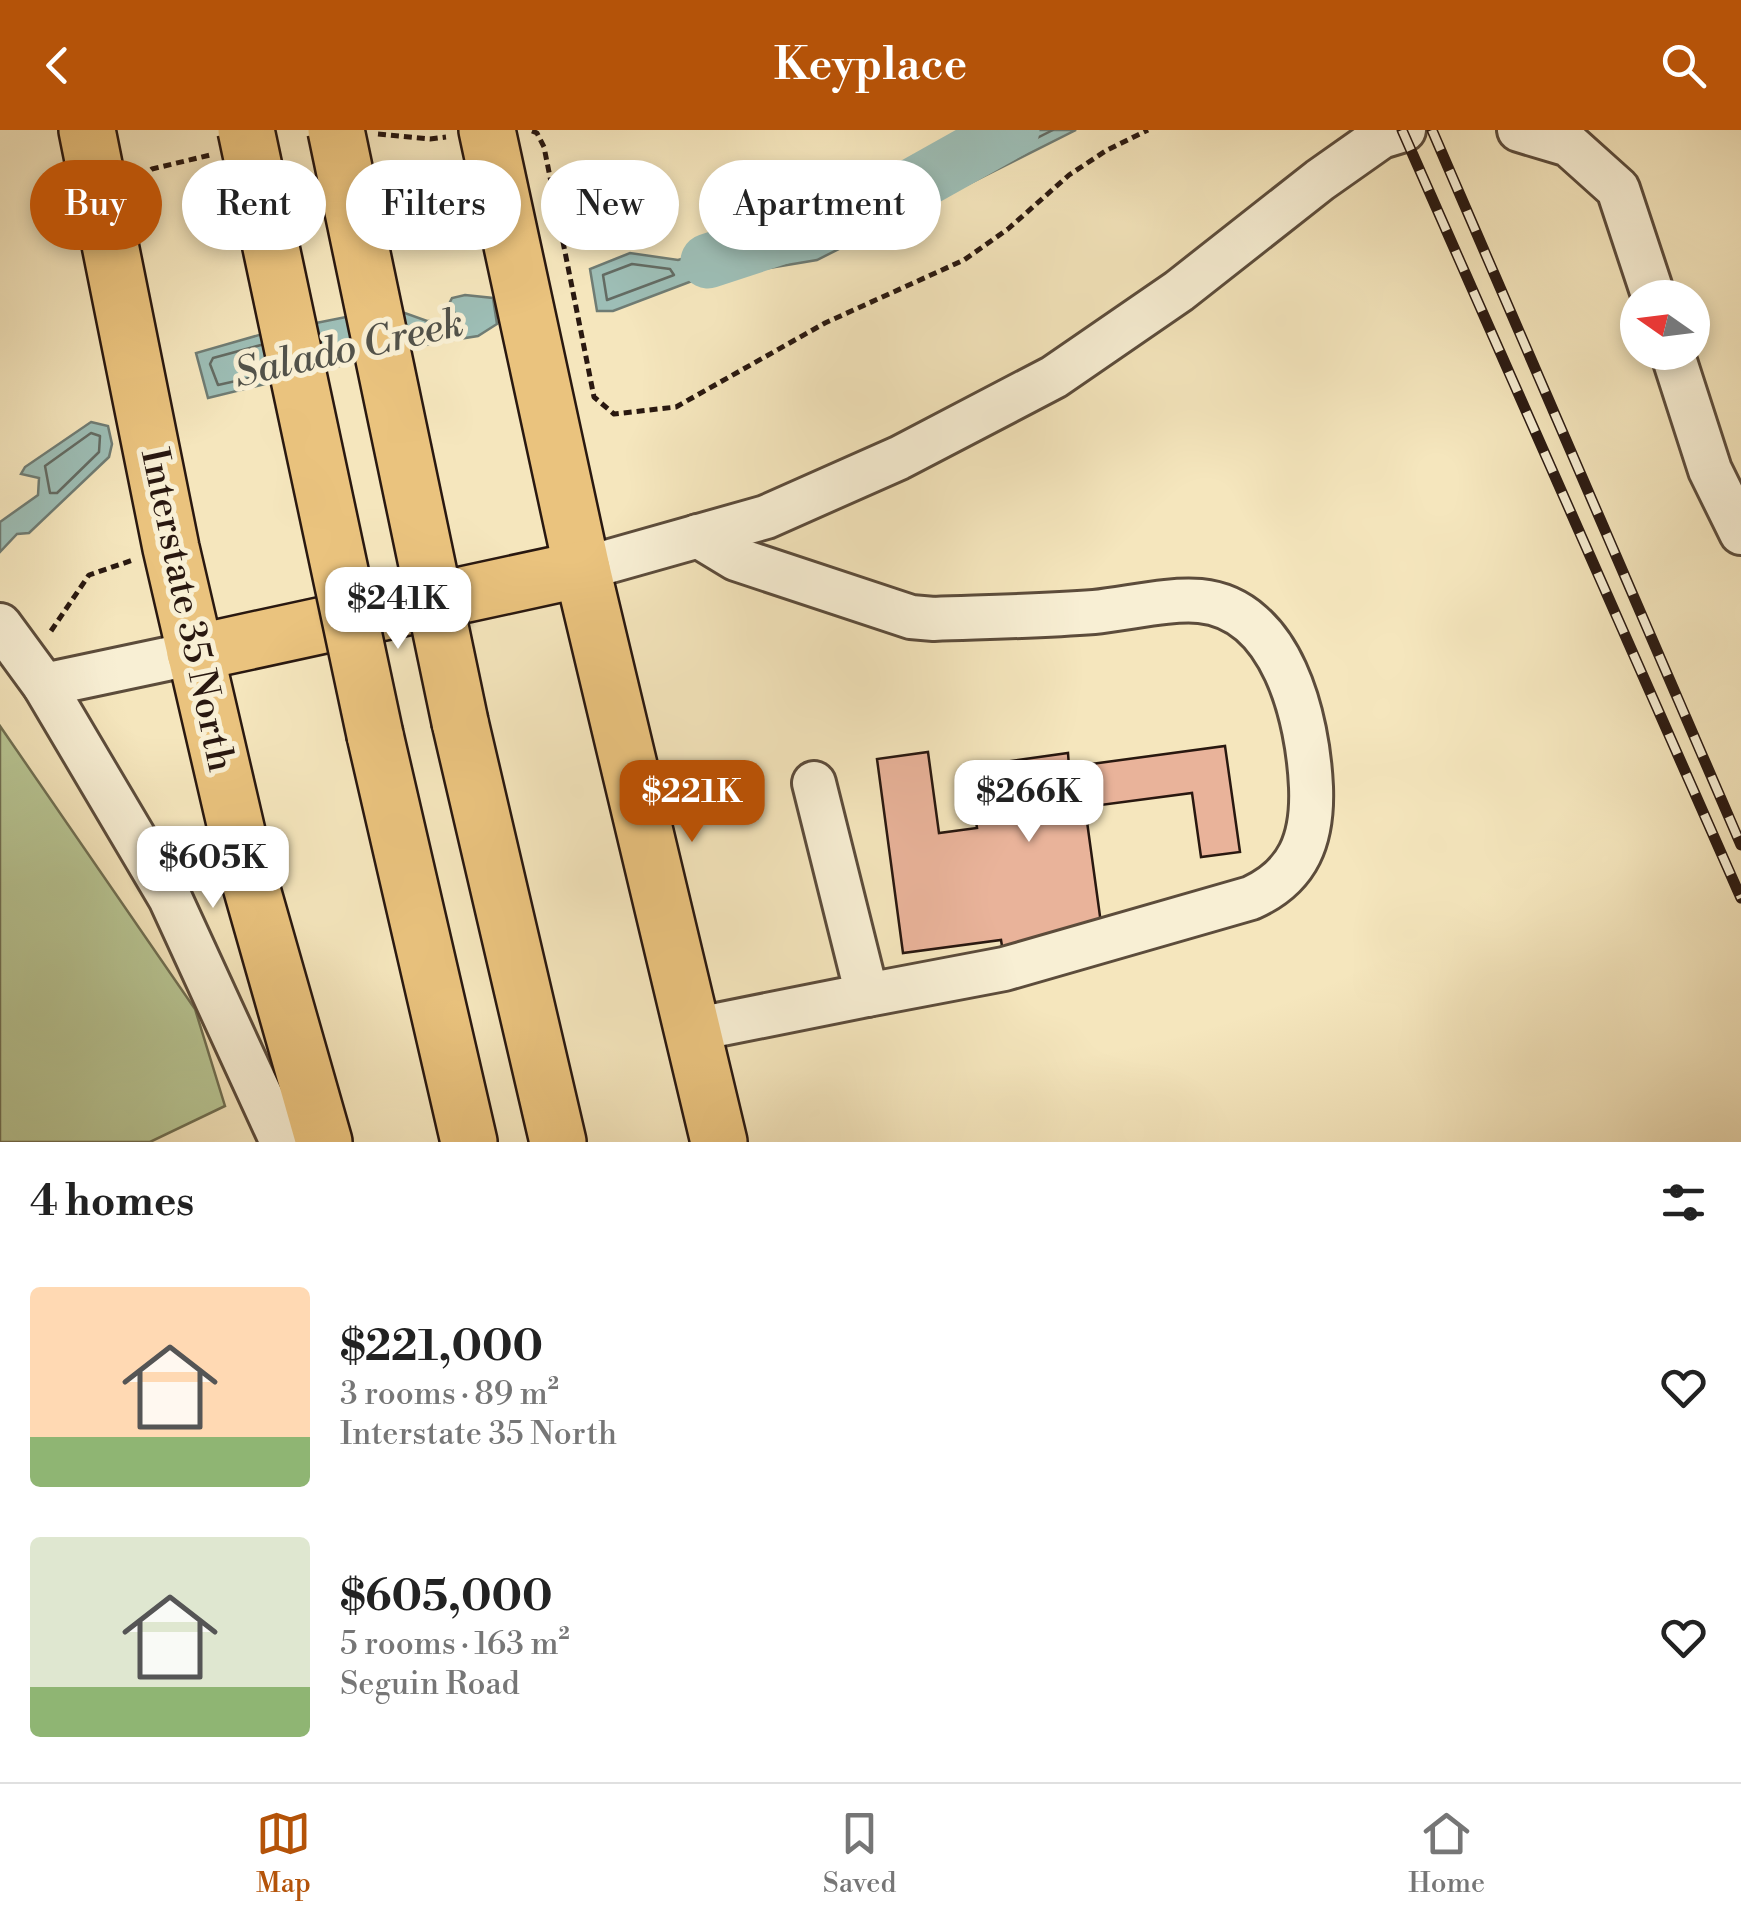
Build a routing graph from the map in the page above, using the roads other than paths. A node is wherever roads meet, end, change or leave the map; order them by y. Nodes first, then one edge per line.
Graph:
1 (86, 130) edge
2 (1404, 130) edge
3 (1518, 130) edge
4 (349, 131) edge
5 (468, 133) edge
6 (235, 141) edge
7 (1648, 280) edge
8 (1678, 370) edge
9 (1741, 533) edge
10 (698, 536) junction
11 (582, 568) junction
12 (0, 625) edge
13 (195, 653) junction
14 (43, 664) junction
15 (814, 782) dead end
16 (868, 995) junction
17 (692, 1030) junction
18 (282, 1142) edge
19 (324, 1142) edge
20 (469, 1142) edge
21 (558, 1142) edge
22 (718, 1142) edge

1 - 13 main road, Interstate 35 North
2 - 10 street
3 - 7 street
4 - 21 main road, bridge
5 - 11 main road
6 - 20 main road, bridge
8 - 9 street
10 - 11 street
10 - 16 street
11 - 13 main road
11 - 17 main road
12 - 14 street
13 - 14 street
13 - 19 main road, Interstate 35 North
14 - 18 street
15 - 16 street
16 - 17 street
17 - 22 main road

